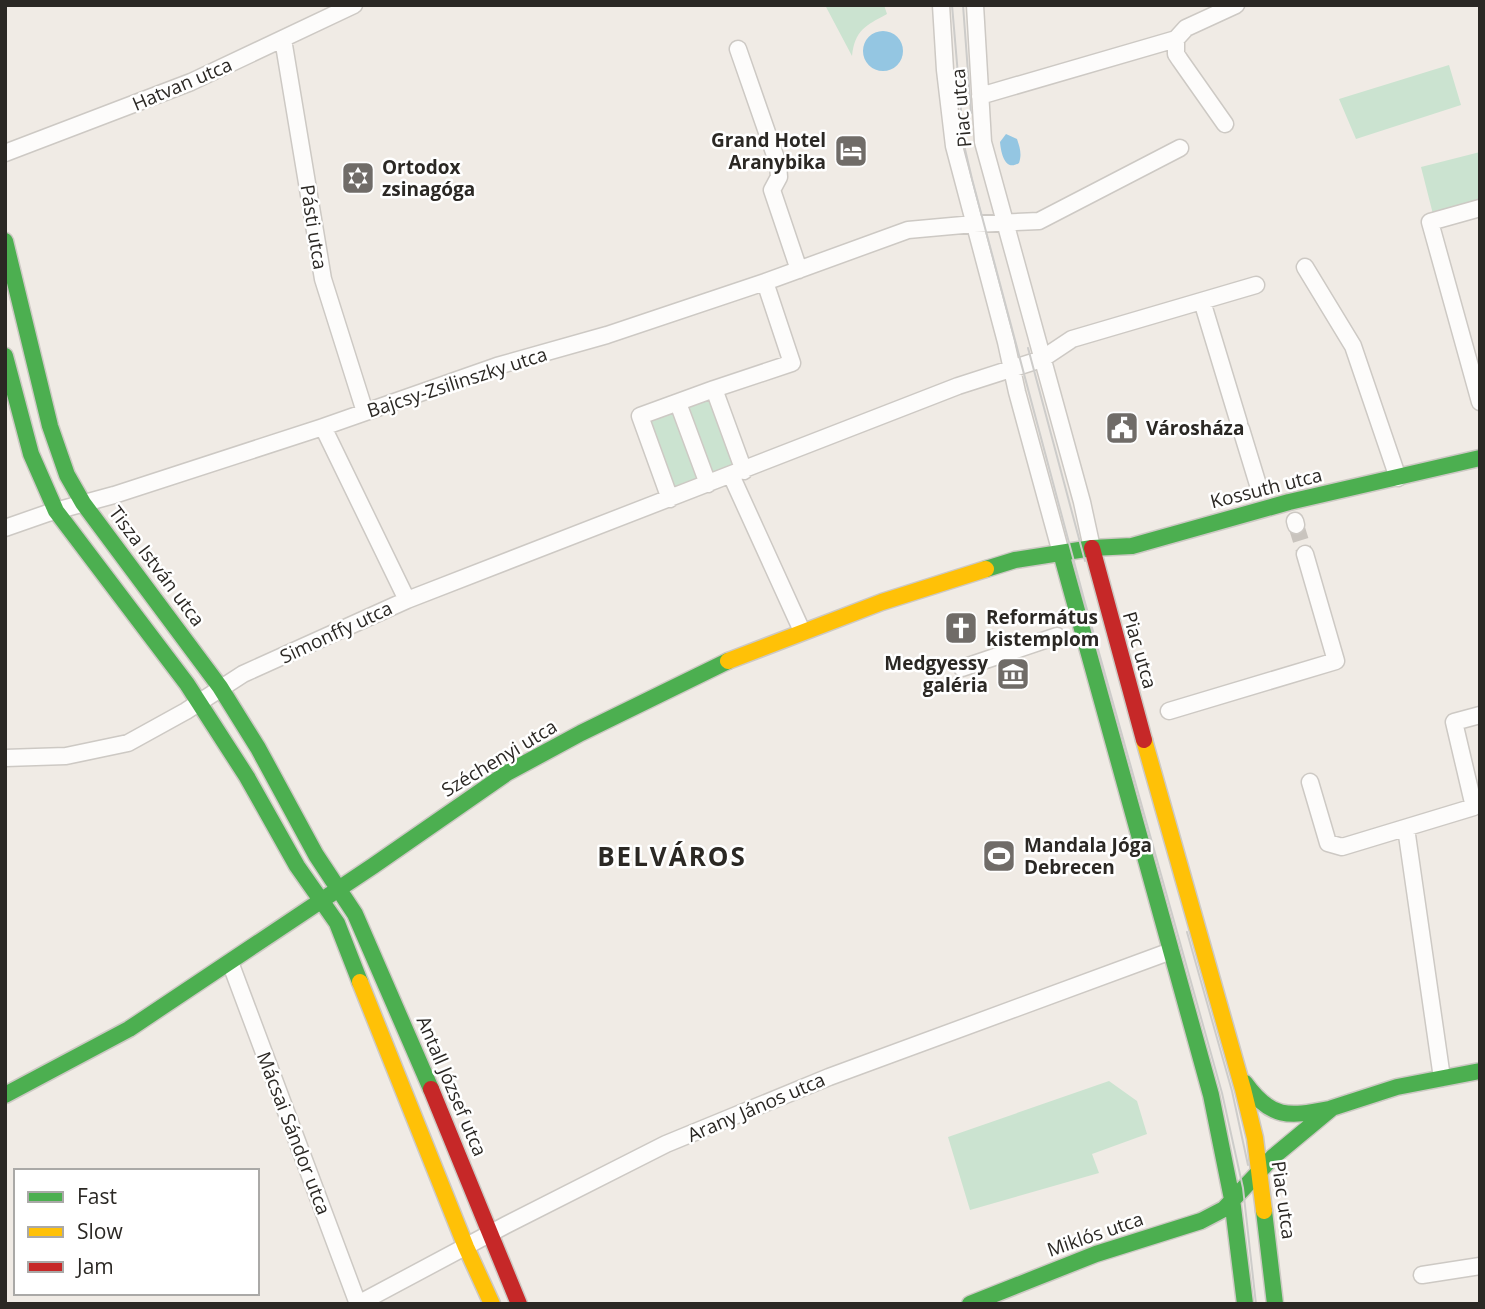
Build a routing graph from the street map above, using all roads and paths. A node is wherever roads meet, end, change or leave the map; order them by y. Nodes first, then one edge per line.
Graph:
1 (354, 5) edge
2 (941, 5) edge
3 (975, 5) edge
4 (1236, 5) edge
5 (283, 38) junction
6 (1176, 39) junction
7 (738, 49) dead end
8 (980, 96) junction
9 (1225, 124) dead end
10 (1180, 148) dead end
11 (5, 153) edge
12 (1480, 208) edge
13 (974, 223) junction
14 (1004, 223) junction
15 (5, 241) edge
16 (1305, 267) dead end
17 (799, 270) junction
18 (765, 282) junction
19 (1255, 285) dead end
20 (1202, 301) junction
21 (5, 356) edge
22 (1042, 359) junction
23 (1012, 368) junction
24 (714, 389) junction
25 (1480, 402) edge
26 (678, 403) junction
27 (365, 412) junction
28 (323, 427) junction
29 (1480, 458) edge
30 (738, 473) junction
31 (1398, 478) junction
32 (708, 484) junction
33 (1259, 488) dead end
34 (670, 499) junction
35 (83, 503) junction
36 (56, 511) junction
37 (5, 528) edge
38 (1092, 548) junction
39 (1061, 553) junction
40 (1304, 554) tunnel mouth
41 (407, 600) junction
42 (802, 631) junction
43 (1051, 638) dead end
44 (962, 668) dead end
45 (220, 687) junction
46 (199, 702) junction
47 (1169, 711) dead end
48 (1480, 715) edge
49 (5, 758) edge
50 (1310, 782) dead end
51 (1406, 828) junction
52 (338, 889) junction
53 (321, 900) junction
54 (1171, 951) junction
55 (230, 962) junction
56 (1480, 1071) edge
57 (1240, 1074) junction
58 (1442, 1078) junction
59 (5, 1095) edge
60 (1332, 1108) junction
61 (1259, 1171) junction
62 (1232, 1201) junction
63 (1236, 1220) junction
64 (1201, 1221) junction
65 (490, 1233) junction
66 (1269, 1244) junction
67 (466, 1247) junction
68 (1480, 1266) edge
69 (1422, 1275) dead end
70 (358, 1304) edge
71 (492, 1304) edge
72 (519, 1304) edge
73 (970, 1304) edge
74 (1245, 1304) edge
75 (1275, 1304) edge

1 - 5 street, Hatvan utca
2 - 13 street, Piac utca
3 - 8 street, Piac utca
4 - 6 street
5 - 11 street, Hatvan utca
5 - 27 street, Pásti utca
6 - 8 street
6 - 9 street
7 - 17 street
8 - 14 street, Piac utca
10 - 14 street, Bajcsy-Zsilinszky utca
12 - 25 street
13 - 14 street, Bajcsy-Zsilinszky utca
13 - 17 street, Bajcsy-Zsilinszky utca
13 - 23 street, Piac utca
14 - 22 street, Piac utca
15 - 35 street, Tisza István utca
16 - 31 street
17 - 18 street, Bajcsy-Zsilinszky utca
18 - 24 street
18 - 27 street, Bajcsy-Zsilinszky utca
19 - 20 street
20 - 22 street
20 - 33 street
21 - 36 street
22 - 23 street
22 - 38 street, Piac utca
23 - 30 street
23 - 39 street, Piac utca
24 - 26 street
24 - 30 street
26 - 32 street
26 - 34 street
27 - 28 street, Bajcsy-Zsilinszky utca
28 - 35 street, Bajcsy-Zsilinszky utca
28 - 41 street
29 - 31 street, Kossuth utca
30 - 32 street, Simonffy utca
30 - 42 street
31 - 38 street, Kossuth utca
32 - 34 street, Simonffy utca
34 - 41 street, Simonffy utca
35 - 36 street, Bajcsy-Zsilinszky utca
35 - 45 street, Tisza István utca
36 - 37 street, Bajcsy-Zsilinszky utca
36 - 46 street
38 - 39 street, Kossuth utca
38 - 57 street, Piac utca
39 - 42 street, Széchenyi utca
39 - 54 street, Piac utca
40 - 47 street
41 - 45 street, Simonffy utca
42 - 52 street, Széchenyi utca
43 - 44 street
45 - 46 street, Simonffy utca
45 - 52 street, Tisza István utca
46 - 49 street, Simonffy utca
46 - 53 street
48 - 51 street
50 - 51 street
51 - 58 street
52 - 53 street, Széchenyi utca
52 - 65 street, Antall József utca
53 - 55 street, Széchenyi utca
53 - 67 street
54 - 62 street, Piac utca
54 - 65 street, Arany János utca
55 - 59 street, Széchenyi utca
55 - 70 street, Mácsai Sándor utca
56 - 58 street
57 - 60 street
57 - 61 street, Piac utca
58 - 60 street
60 - 61 street, Miklós utca
61 - 62 street, Miklós utca
61 - 66 street, Piac utca
62 - 63 street, Piac utca
62 - 64 street, Miklós utca
63 - 64 street
63 - 66 street
63 - 74 street, Piac utca
64 - 73 street, Miklós utca
65 - 67 street, Arany János utca
65 - 72 street, Antall József utca
66 - 75 street, Piac utca
67 - 70 street, Arany János utca
67 - 71 street
68 - 69 street

